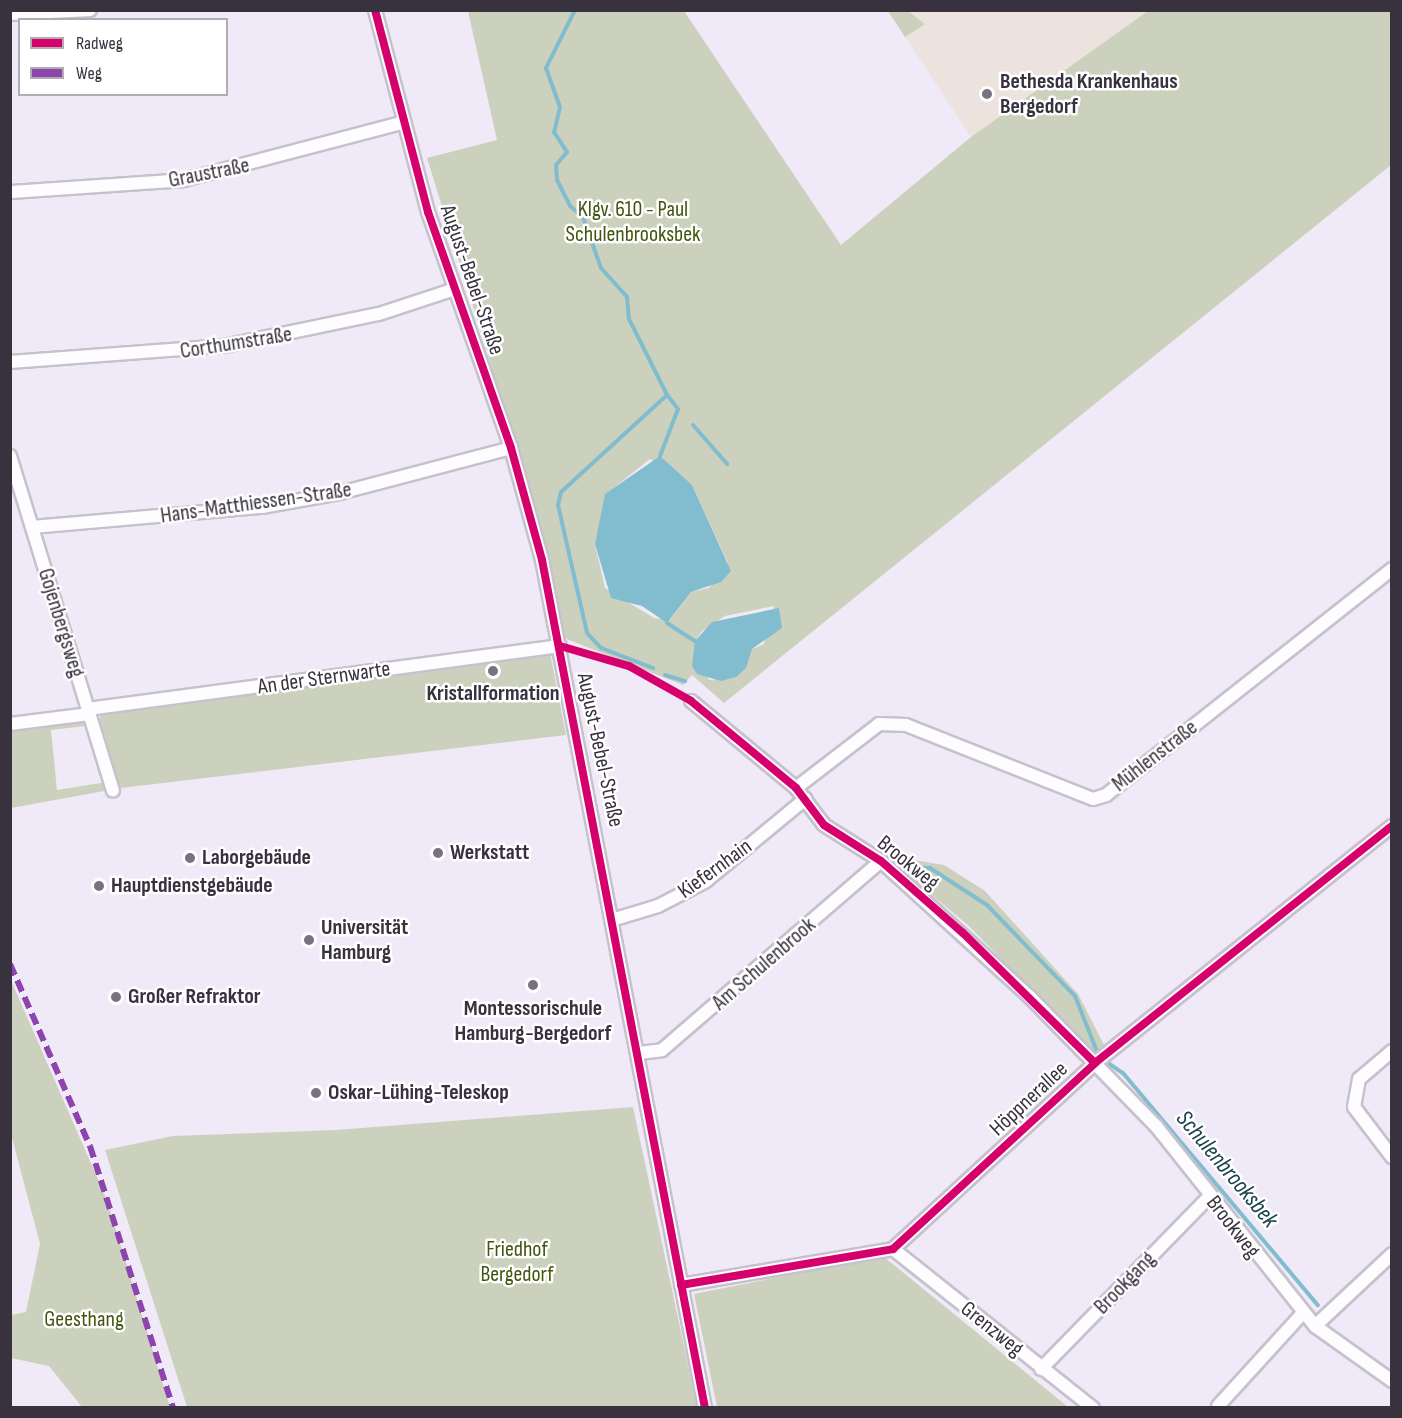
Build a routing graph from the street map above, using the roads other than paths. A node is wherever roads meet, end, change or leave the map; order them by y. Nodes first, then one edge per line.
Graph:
1 (90, 10) edge
2 (375, 10) edge
3 (10, 14) edge
4 (402, 123) junction
5 (10, 192) edge
6 (455, 289) junction
7 (10, 362) edge
8 (511, 448) junction
9 (10, 456) edge
10 (32, 527) junction
11 (1392, 569) edge
12 (560, 646) junction
13 (691, 701) dead end
14 (88, 711) junction
15 (10, 724) edge
16 (796, 788) junction
17 (113, 790) dead end
18 (805, 799) junction
19 (1392, 826) edge
20 (881, 861) junction
21 (615, 919) junction
22 (1392, 1051) edge
23 (639, 1053) junction
24 (1095, 1063) junction
25 (1392, 1157) edge
26 (1209, 1197) junction
27 (893, 1249) junction
28 (1392, 1254) edge
29 (681, 1285) junction
30 (1303, 1312) junction
31 (1315, 1326) junction
32 (1041, 1369) junction
33 (1392, 1381) edge
34 (1218, 1406) edge
35 (705, 1407) edge
36 (1093, 1407) edge

1 - 3 street
2 - 4 street, August-Bebel-Straße
4 - 5 street, Graustraße
4 - 6 street, August-Bebel-Straße
6 - 7 street, Corthumstraße
6 - 8 street, August-Bebel-Straße
8 - 10 street, Hans-Matthiessen-Straße
8 - 12 street, August-Bebel-Straße
9 - 10 street, Gojenbergsweg
10 - 14 street, Gojenbergsweg
11 - 16 street, Mühlenstraße
12 - 14 street, An der Sternwarte
12 - 21 street, August-Bebel-Straße
13 - 16 street, Brookweg
14 - 15 street, An der Sternwarte
14 - 17 street, Gojenbergsweg
16 - 18 street, Brookweg
18 - 20 street, Brookweg
18 - 21 street, Kiefernhain
19 - 24 street, Höppnerallee
20 - 23 street, Am Schulenbrook
20 - 24 street, Brookweg
21 - 23 street, August-Bebel-Straße
22 - 25 street
23 - 29 street, August-Bebel-Straße
24 - 26 street, Brookweg
24 - 27 street, Höppnerallee
26 - 30 street, Brookweg
26 - 32 street, Brookgang
27 - 29 street
27 - 32 street, Grenzweg
28 - 31 street
29 - 35 street, August-Bebel-Straße
30 - 31 street, Brookweg
30 - 34 street
31 - 33 street, Brookweg
32 - 36 street, Grenzweg

